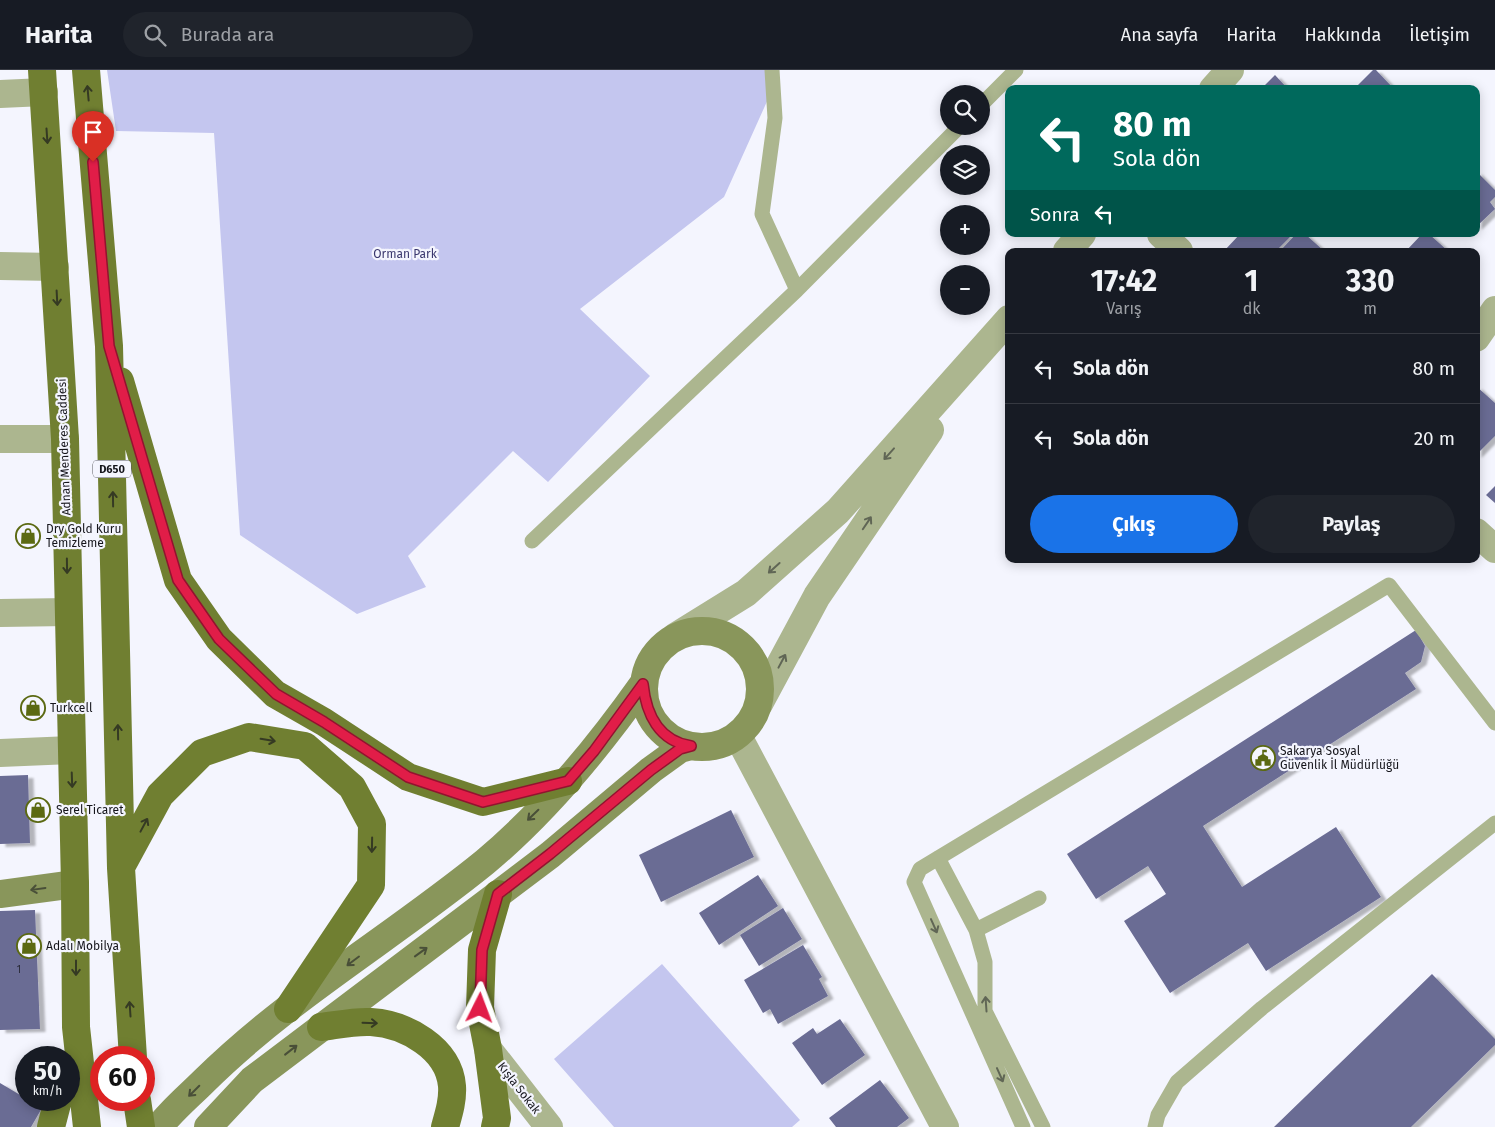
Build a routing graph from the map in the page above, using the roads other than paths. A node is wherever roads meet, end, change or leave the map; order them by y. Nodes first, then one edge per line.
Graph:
1 (86, 70) edge
2 (772, 70) edge
3 (1016, 70) edge
4 (1230, 70) edge
5 (43, 81) edge
6 (1217, 85) edge
7 (0, 94) edge
8 (990, 96) edge
9 (951, 135) edge
10 (1079, 237) edge
11 (1164, 237) edge
12 (1070, 248) edge
13 (1176, 248) edge
14 (0, 266) edge
15 (56, 267) junction
16 (797, 290) junction
17 (1495, 310) edge
18 (1000, 329) edge
19 (1480, 332) edge
20 (109, 346) junction
21 (0, 439) edge
22 (65, 439) junction
23 (1480, 536) edge
24 (532, 541) dead end
25 (1495, 549) edge
26 (68, 612) junction
27 (0, 613) edge
28 (675, 637) junction
29 (643, 684) junction
30 (759, 704) junction
31 (1495, 723) edge
32 (738, 736) junction
33 (691, 746) junction
34 (71, 750) junction
35 (0, 753) edge
36 (568, 781) junction
37 (1495, 823) edge
38 (938, 858) junction
39 (121, 868) junction
40 (75, 884) junction
41 (0, 894) edge
42 (498, 894) junction
43 (1039, 898) dead end
44 (976, 930) junction
45 (288, 1009) junction
46 (76, 1027) junction
47 (321, 1027) junction
48 (72, 1046) edge
49 (132, 1046) edge
50 (488, 1049) junction
51 (55, 1111) edge
52 (139, 1111) edge
53 (51, 1127) edge
54 (87, 1127) edge
55 (141, 1127) edge
56 (159, 1127) edge
57 (208, 1127) edge
58 (445, 1127) edge
59 (495, 1127) edge
60 (549, 1127) edge
61 (945, 1127) edge
62 (1023, 1127) edge
63 (1043, 1127) edge
64 (1155, 1127) edge

20 -> 1 main road, D650
2 - 16 lane
3 - 8 lane
4 - 6 street
5 - 7 street
5 -> 15 main road, Adnan Menderes Caddesi
9 - 16 lane
10 - 12 street
11 - 13 street
14 - 15 street
15 -> 22 main road, Adnan Menderes Caddesi
16 - 24 lane
17 - 19 street
18 -> 28 street
30 -> 18 street
20 - 36 main road
39 -> 20 main road, D650
21 - 22 street
22 -> 26 main road, Adnan Menderes Caddesi
23 - 25 street
26 - 27 street
26 - 34 main road, Adnan Menderes Caddesi
28 - 29 main road
28 - 30 main road
29 - 33 main road
29 - 36 main road
30 - 32 main road
31 - 38 lane
32 - 33 main road
32 - 61 street
33 - 42 main road
34 - 35 street
34 -> 40 main road, Adnan Menderes Caddesi
36 -> 45 main road
37 - 64 lane
38 - 44 lane
38 -> 62 lane
39 -> 45 main road
49 -> 39 main road, D650
40 -> 41 main road
40 -> 46 main road, Adnan Menderes Caddesi
47 -> 42 main road
42 - 50 main road
43 - 44 lane
63 -> 44 lane
45 -> 56 main road
46 - 48 main road
46 - 54 main road
57 -> 47 main road
47 -> 58 main road
50 - 59 main road
50 - 60 street, Kışla Sokak
51 - 53 main road
52 - 55 main road

